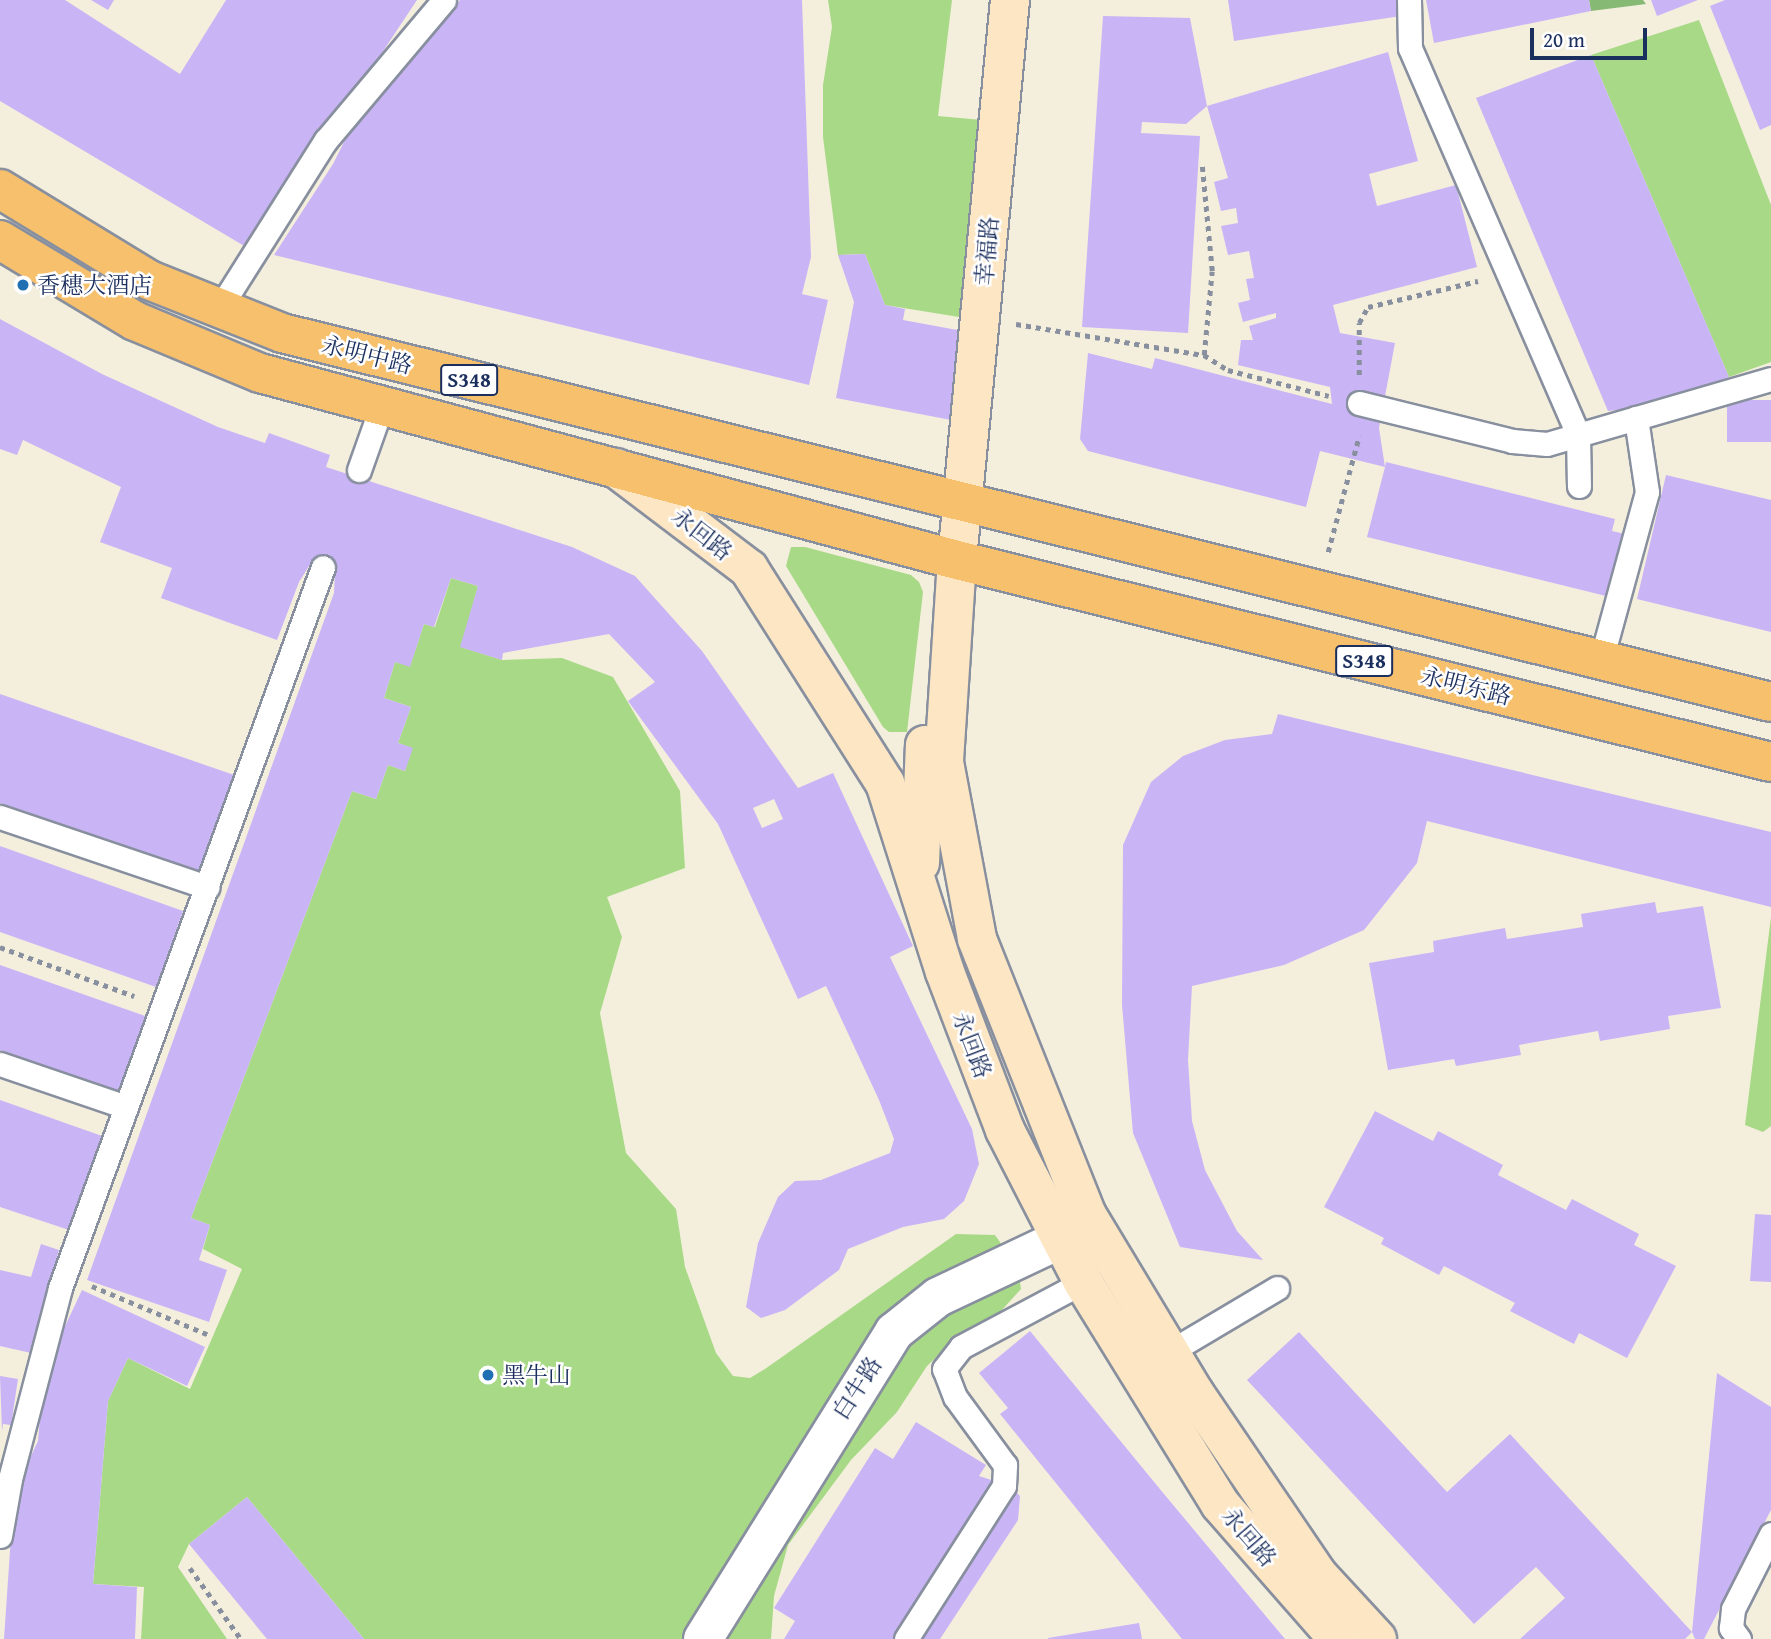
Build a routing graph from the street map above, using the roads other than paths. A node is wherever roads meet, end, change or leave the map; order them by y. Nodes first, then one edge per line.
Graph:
1 (444, 0) edge
2 (1010, 0) edge
3 (1409, 0) edge
4 (0, 189) edge
5 (0, 240) edge
6 (219, 309) junction
7 (1771, 379) edge
8 (1359, 403) road end
9 (383, 405) junction
10 (1636, 418) junction
11 (1578, 435) junction
12 (612, 464) junction
13 (359, 470) dead end
14 (1579, 486) dead end
15 (964, 503) junction
16 (946, 557) junction
17 (323, 567) dead end
18 (1601, 660) junction
19 (1771, 702) edge
20 (1771, 762) edge
21 (0, 817) edge
22 (207, 887) junction
23 (919, 891) junction
24 (0, 1063) edge
25 (126, 1107) junction
26 (1077, 1231) junction
27 (1083, 1283) junction
28 (1277, 1288) dead end
29 (1154, 1361) junction
30 (1771, 1534) edge
31 (0, 1536) edge
32 (703, 1639) edge
33 (906, 1639) edge
34 (1338, 1639) edge
35 (1377, 1639) edge
36 (1739, 1639) edge

1 - 6 lane
2 - 15 main road, 幸福路
3 - 11 lane
4 - 6 main road, 永明中路 / S348
5 - 9 main road, 永明中路 / S348
6 - 15 main road, 永明中路 / S348
7 - 10 lane
8 - 11 lane
9 - 12 main road, 永明中路 / S348
9 - 13 lane
10 - 11 lane
10 - 18 lane
11 - 14 lane
12 - 16 main road, 永明中路 / S348
12 - 23 main road, 永回路
15 - 16 main road, 幸福路
15 - 18 main road, S348
16 - 20 main road, 永明东路 / S348
16 - 23 main road
16 - 26 main road, 永回路
17 - 22 lane
18 - 19 main road, S348
21 - 22 lane
22 - 25 lane
23 - 26 main road, 永回路
24 - 25 lane
25 - 31 lane
26 - 27 main road, 永回路
26 - 29 main road, 永回路
26 - 32 street, 白牛路
27 - 29 main road, 永回路
27 - 33 lane
28 - 29 lane
29 - 34 main road, 永回路
29 - 35 main road, 永回路
30 - 36 lane

